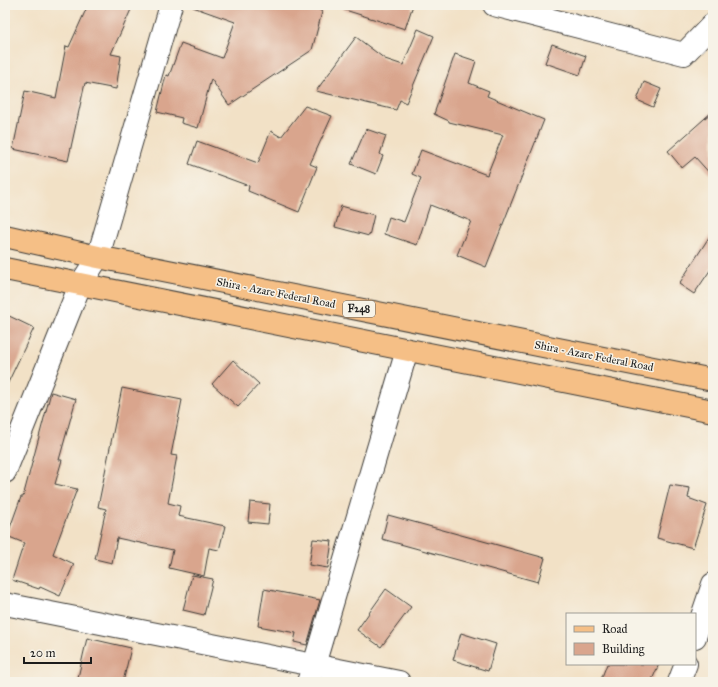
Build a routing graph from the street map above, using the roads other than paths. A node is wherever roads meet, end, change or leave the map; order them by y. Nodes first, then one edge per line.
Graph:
1 (171, 5) edge
2 (494, 5) edge
3 (713, 24) edge
4 (5, 236) edge
5 (98, 257) junction
6 (5, 269) edge
7 (80, 285) junction
8 (407, 350) junction
9 (713, 380) edge
10 (713, 411) edge
11 (5, 472) edge
12 (713, 584) edge
13 (5, 604) edge
14 (696, 634) edge
15 (686, 665) edge
16 (311, 674) edge
17 (399, 682) edge
18 (679, 682) edge

1 - 5 street
2 - 3 street
4 - 5 main road, Shira - Azare Federal Road / F248
5 - 7 street
5 - 9 main road, Shira - Azare Federal Road / F248
6 - 7 main road
7 - 8 main road
7 - 11 street
8 - 10 main road
8 - 16 street
12 - 14 street
13 - 16 street
15 - 18 street
16 - 17 street

